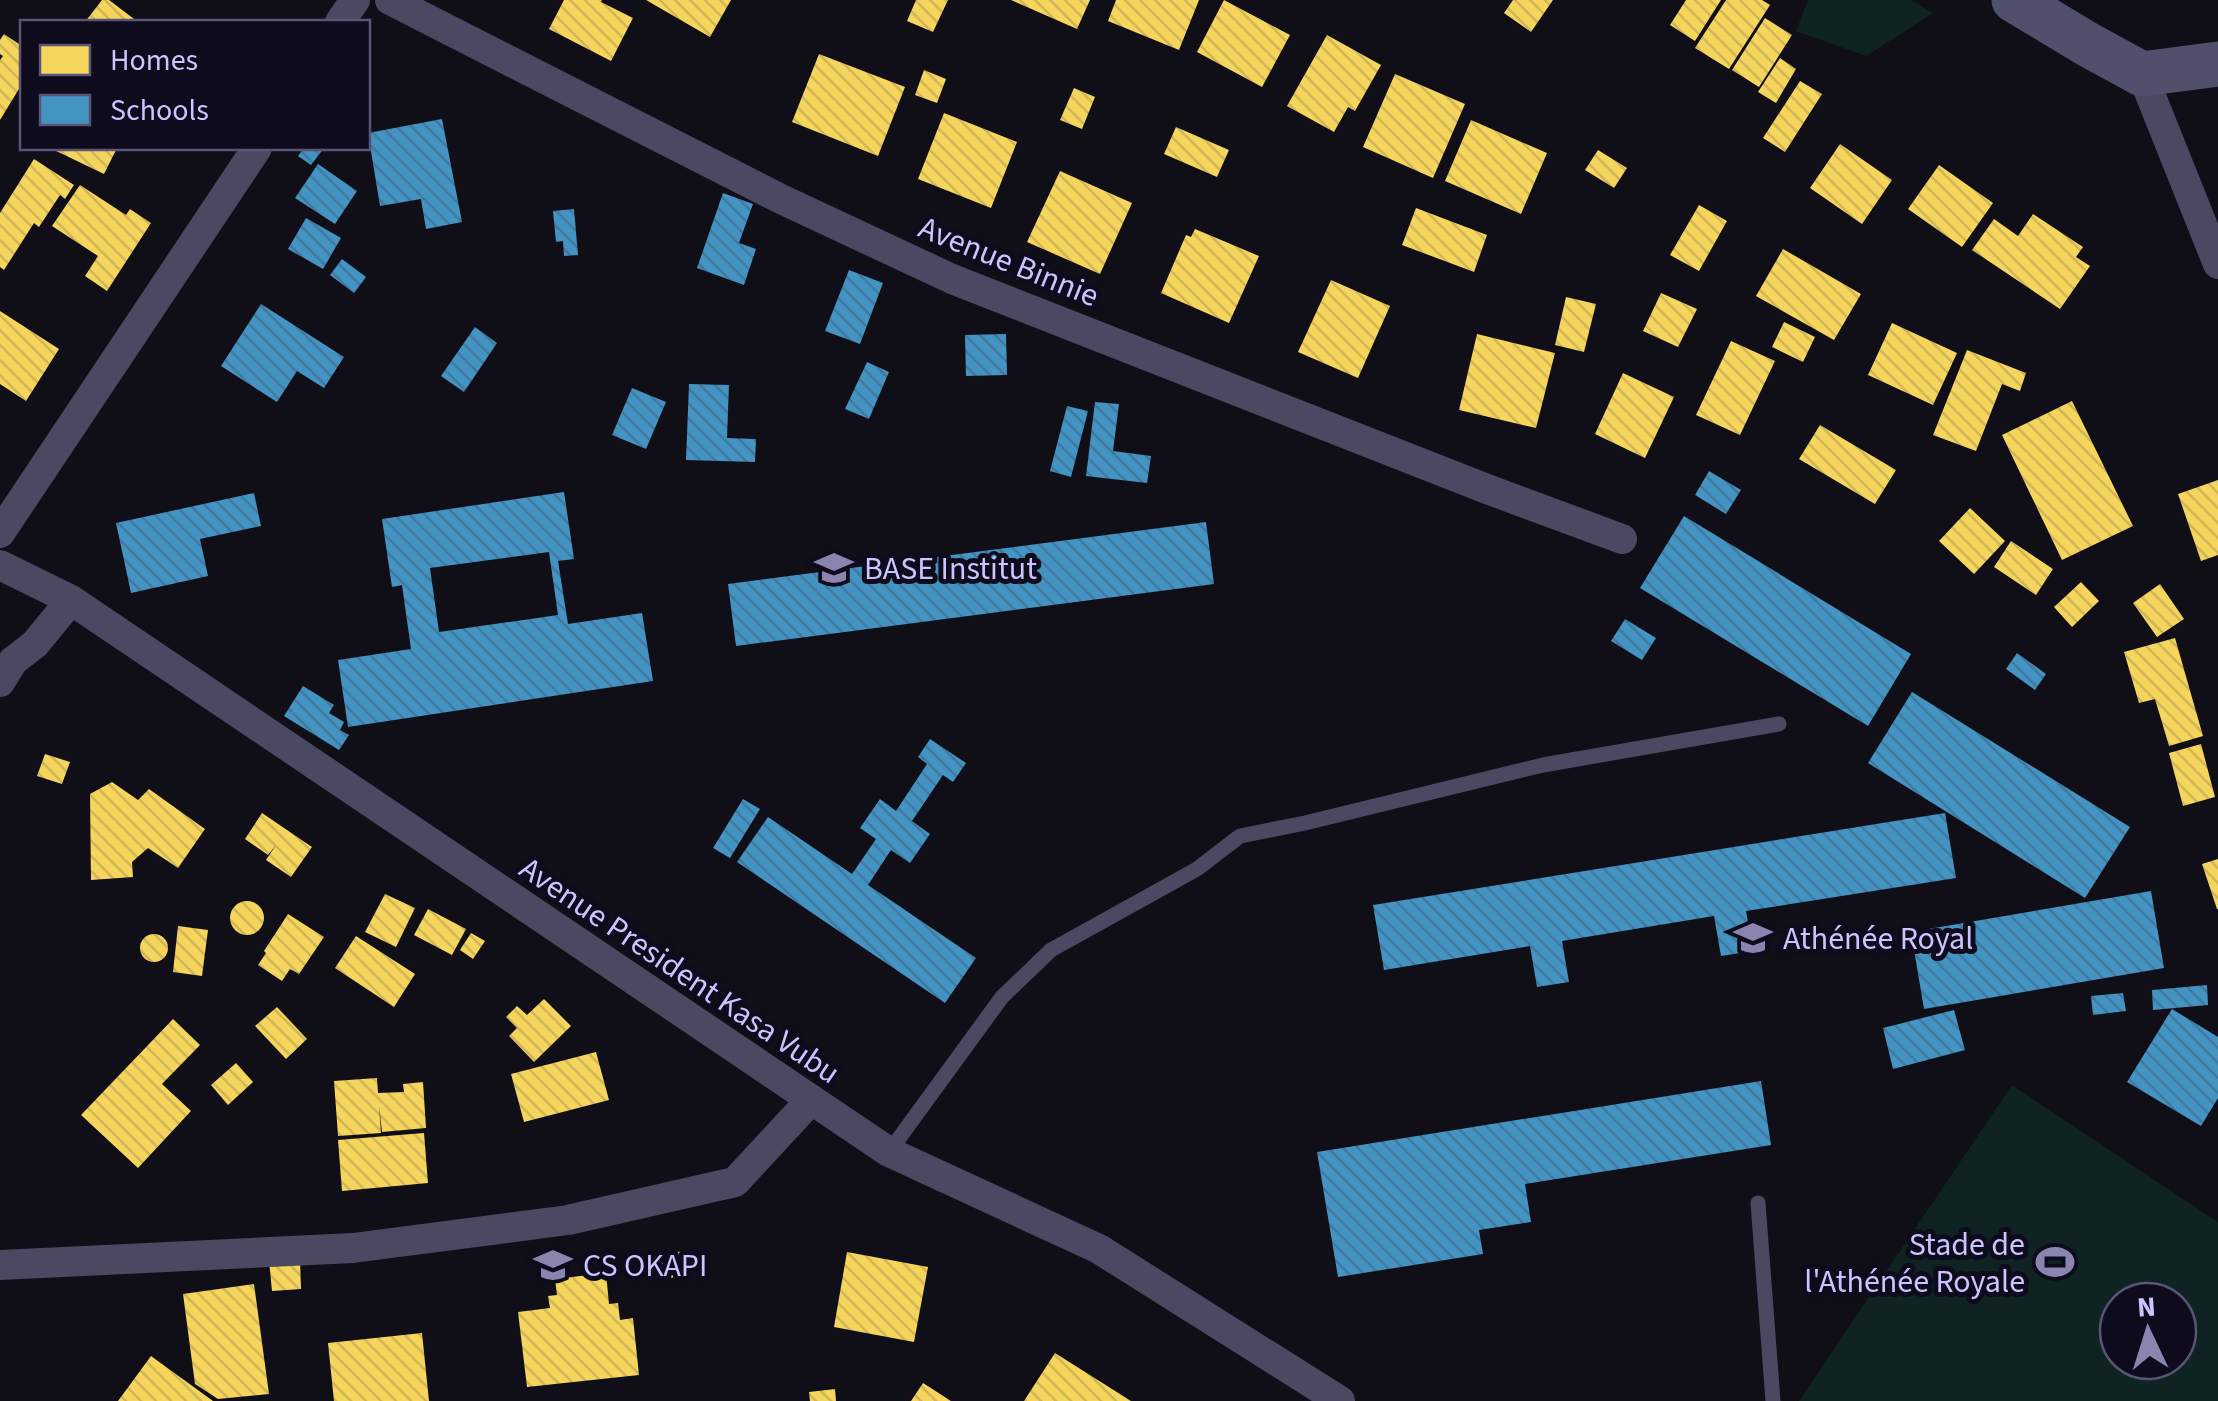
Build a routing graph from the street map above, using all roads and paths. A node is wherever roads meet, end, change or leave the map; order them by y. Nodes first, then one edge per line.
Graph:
1 (390, 0) edge
2 (2014, 0) edge
3 (2218, 64) edge
4 (2142, 74) junction
5 (256, 150) edge
6 (2218, 264) edge
7 (0, 533) edge
8 (1622, 539) dead end
9 (0, 565) edge
10 (71, 600) junction
11 (0, 682) edge
12 (1779, 724) dead end
13 (810, 1101) junction
14 (889, 1152) junction
15 (1758, 1202) dead end
16 (0, 1265) edge
17 (1337, 1400) edge
18 (1773, 1401) edge

1 - 8 street, Avenue Binnie
2 - 4 street
3 - 4 street
4 - 6 street
5 - 7 street
9 - 10 street, Avenue President Kasa Vubu
10 - 11 street
10 - 13 street, Avenue President Kasa Vubu
12 - 14 lane
13 - 14 street, Avenue President Kasa Vubu
13 - 16 street
14 - 17 street, Avenue President Kasa Vubu
15 - 18 lane

